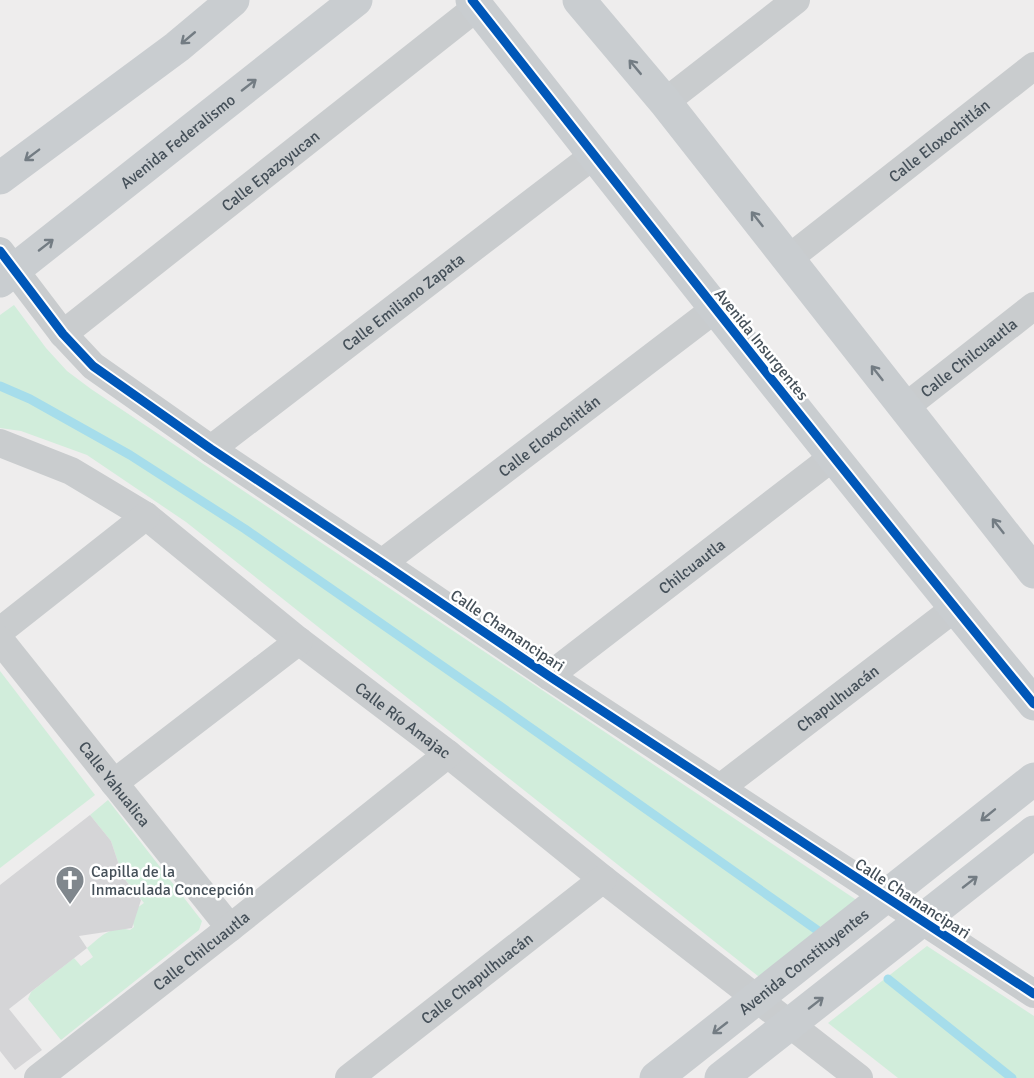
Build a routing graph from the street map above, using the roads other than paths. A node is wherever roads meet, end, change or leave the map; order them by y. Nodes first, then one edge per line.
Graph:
1 (233, 0) edge
2 (356, 0) edge
3 (579, 0) edge
4 (796, 0) edge
5 (474, 3) edge
6 (1034, 66) edge
7 (665, 102) junction
8 (594, 155) junction
9 (0, 178) edge
10 (788, 259) junction
11 (5, 267) edge
12 (1034, 306) edge
13 (715, 309) junction
14 (63, 334) junction
15 (904, 408) junction
16 (0, 443) edge
17 (211, 449) junction
18 (833, 457) junction
19 (146, 516) junction
20 (1029, 554) edge
21 (382, 562) junction
22 (955, 608) junction
23 (0, 631) edge
24 (0, 640) edge
25 (299, 641) junction
26 (549, 676) junction
27 (1034, 704) edge
28 (448, 754) junction
29 (1034, 779) edge
30 (114, 783) junction
31 (720, 788) junction
32 (1034, 832) edge
33 (603, 879) junction
34 (885, 897) junction
35 (921, 921) junction
36 (230, 928) junction
37 (1034, 994) edge
38 (758, 999) junction
39 (789, 1024) junction
40 (38, 1078) edge
41 (349, 1078) edge
42 (656, 1078) edge
43 (721, 1078) edge
44 (859, 1078) edge

1 -> 9 street
11 -> 2 street, Avenida Federalismo
7 -> 3 street
4 - 7 street
5 - 8 street, Avenida Insurgentes
5 - 14 street, Calle Epazoyucan
6 - 10 street, Calle Eloxochitlán
10 -> 7 street
8 - 13 street, Avenida Insurgentes
8 - 17 street, Calle Emiliano Zapata
15 -> 10 street
11 - 14 street, Calle Chamancipari
12 - 15 street, Calle Chilcuautla
13 - 18 street, Avenida Insurgentes
13 - 21 street, Calle Eloxochitlán
14 - 17 street, Calle Chamancipari
20 -> 15 street
16 - 19 street, Calle Río Amajac
17 - 21 street, Calle Chamancipari
18 - 22 street, Avenida Insurgentes
18 - 26 street, Chilcuautla
19 - 23 street
19 - 25 street, Calle Río Amajac
21 - 26 street, Calle Chamancipari
22 - 27 street, Avenida Insurgentes
22 - 31 street, Chapulhuacán
24 - 30 street, Calle Yahualica
25 - 28 street, Calle Río Amajac
25 - 30 street
26 - 31 street, Calle Chamancipari
28 - 33 street, Calle Río Amajac
28 - 36 street, Calle Chilcuautla
29 -> 34 street, Avenida Constituyentes
30 - 36 street, Calle Yahualica
31 - 34 street, Calle Chamancipari
35 -> 32 street
33 - 38 street, Calle Río Amajac
33 - 41 street, Calle Chapulhuacán
34 - 35 street, Calle Chamancipari
34 - 38 street, Avenida Constituyentes
35 - 37 street, Calle Chamancipari
39 -> 35 street
36 - 40 street, Calle Chilcuautla
38 - 39 street, Calle Río Amajac
38 -> 42 street, Avenida Constituyentes
39 - 43 street
39 - 44 street, Calle Río Amajac

